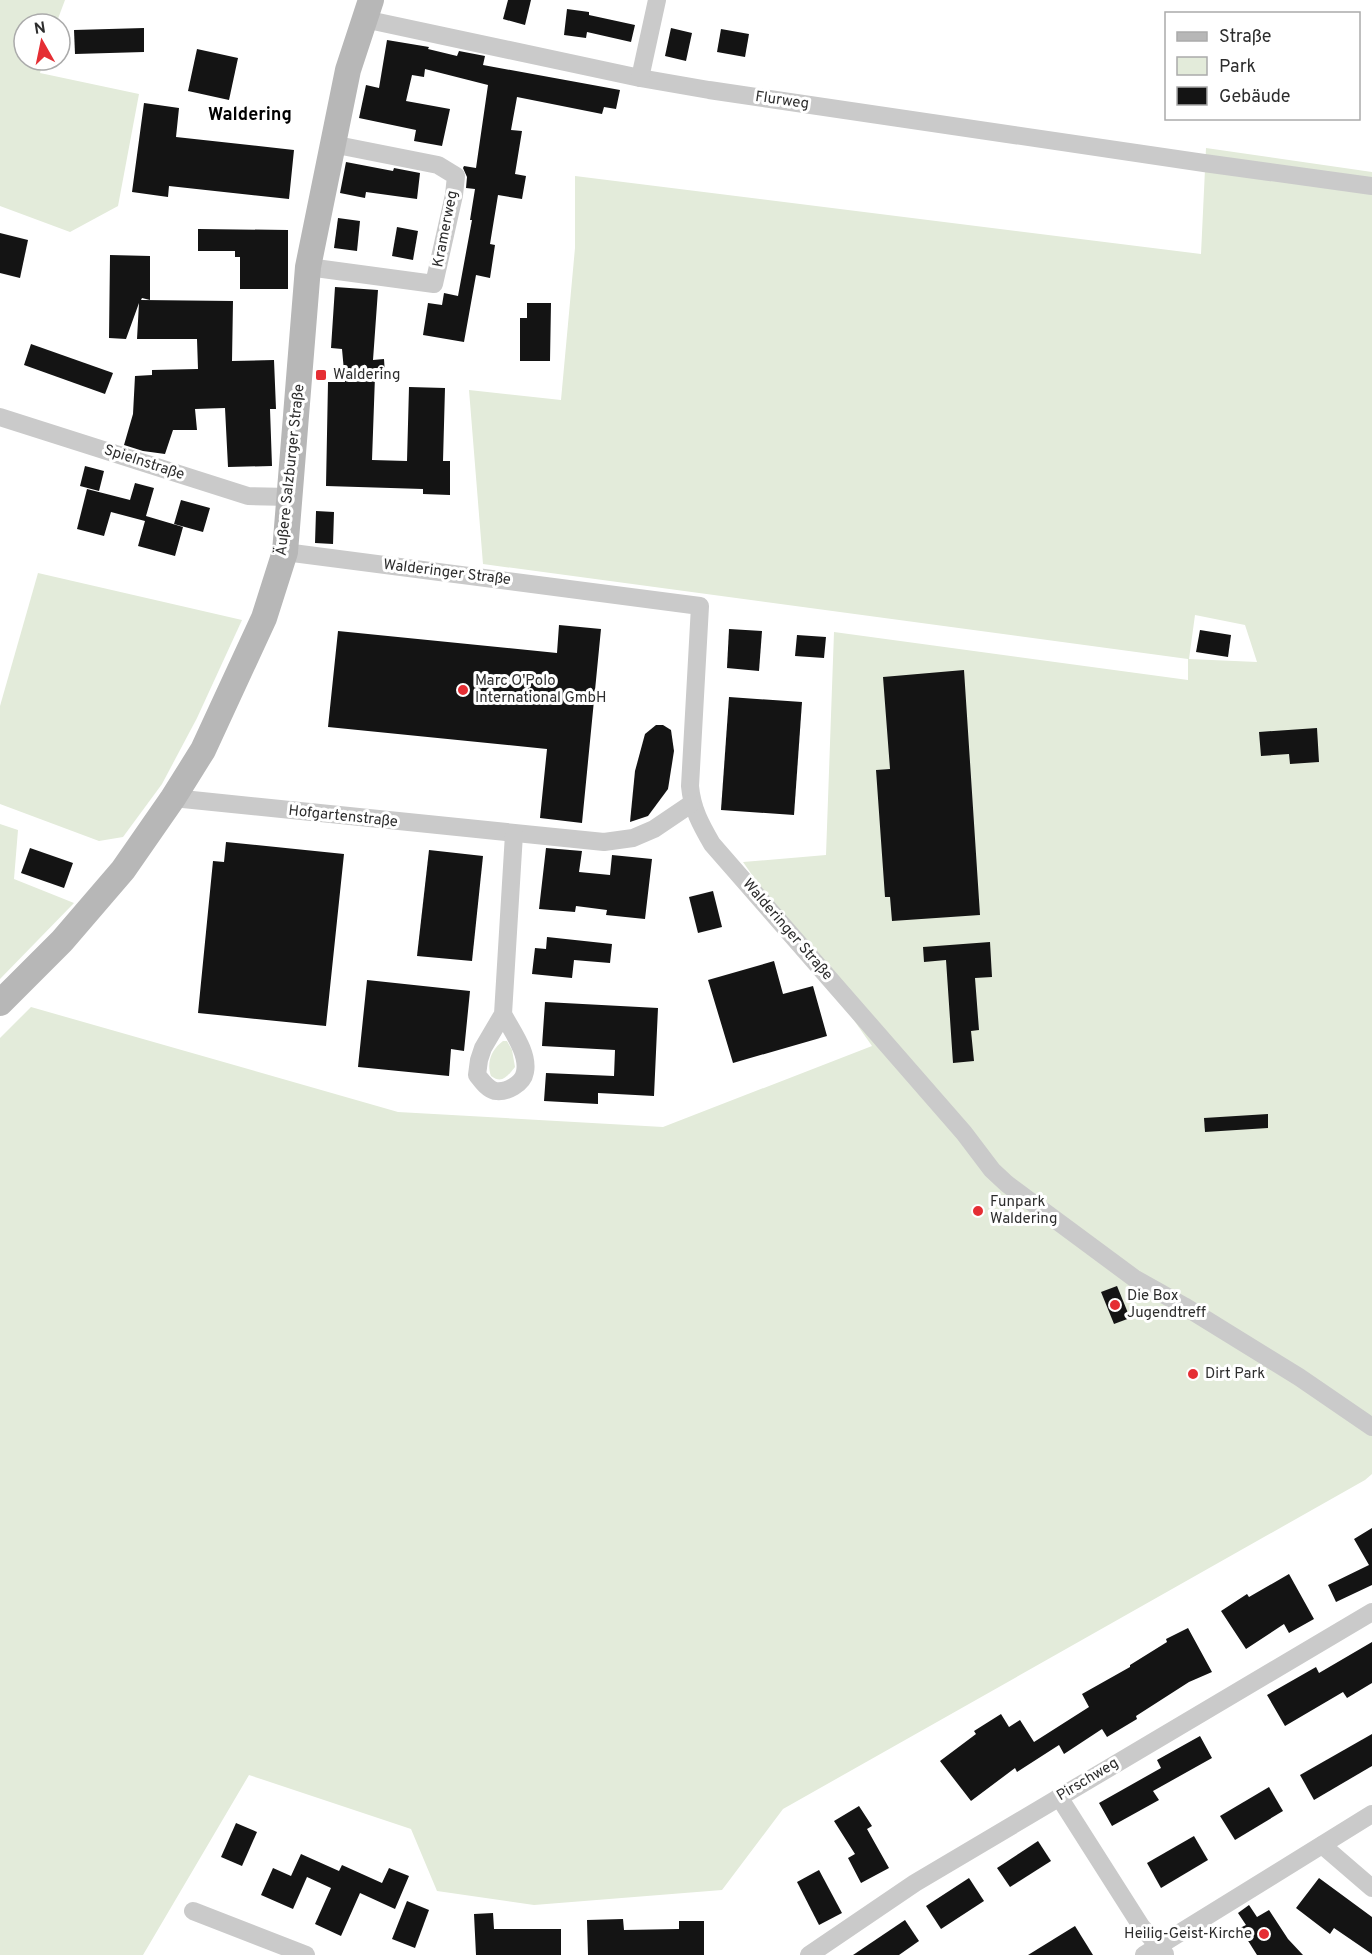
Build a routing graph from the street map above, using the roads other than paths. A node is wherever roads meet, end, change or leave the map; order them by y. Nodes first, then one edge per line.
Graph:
1 (657, 0) edge
2 (367, 9) edge
3 (640, 78) junction
4 (332, 144) junction
5 (1372, 186) edge
6 (308, 267) junction
7 (0, 417) edge
8 (290, 497) junction
9 (285, 552) junction
10 (172, 798) junction
11 (692, 804) junction
12 (514, 834) junction
13 (0, 1002) edge
14 (503, 1014) dead end
15 (1372, 1427) edge
16 (1372, 1612) edge
17 (1059, 1797) junction
18 (1372, 1814) edge
19 (1322, 1845) junction
20 (1372, 1888) edge
21 (193, 1911) dead end
22 (1156, 1952) edge
23 (306, 1955) edge
24 (809, 1955) edge

1 - 3 street
2 - 3 street, Flurweg
2 - 4 main road, Äußere Salzburger Straße
3 - 5 street, Flurweg
4 - 6 main road, Äußere Salzburger Straße
4 - 6 street, Kramerweg
6 - 8 main road, Äußere Salzburger Straße
7 - 8 street, Spielnstraße
8 - 9 main road, Äußere Salzburger Straße
9 - 10 main road, Äußere Salzburger Straße
9 - 11 street, Walderinger Straße
10 - 12 street, Hofgartenstraße
10 - 13 main road, Äußere Salzburger Straße
11 - 12 street, Hofgartenstraße
11 - 15 street, Walderinger Straße
12 - 14 street
16 - 17 street, Pirschweg
17 - 22 street
17 - 24 street, Pirschweg
18 - 19 street
19 - 20 street
19 - 22 street
21 - 23 street

